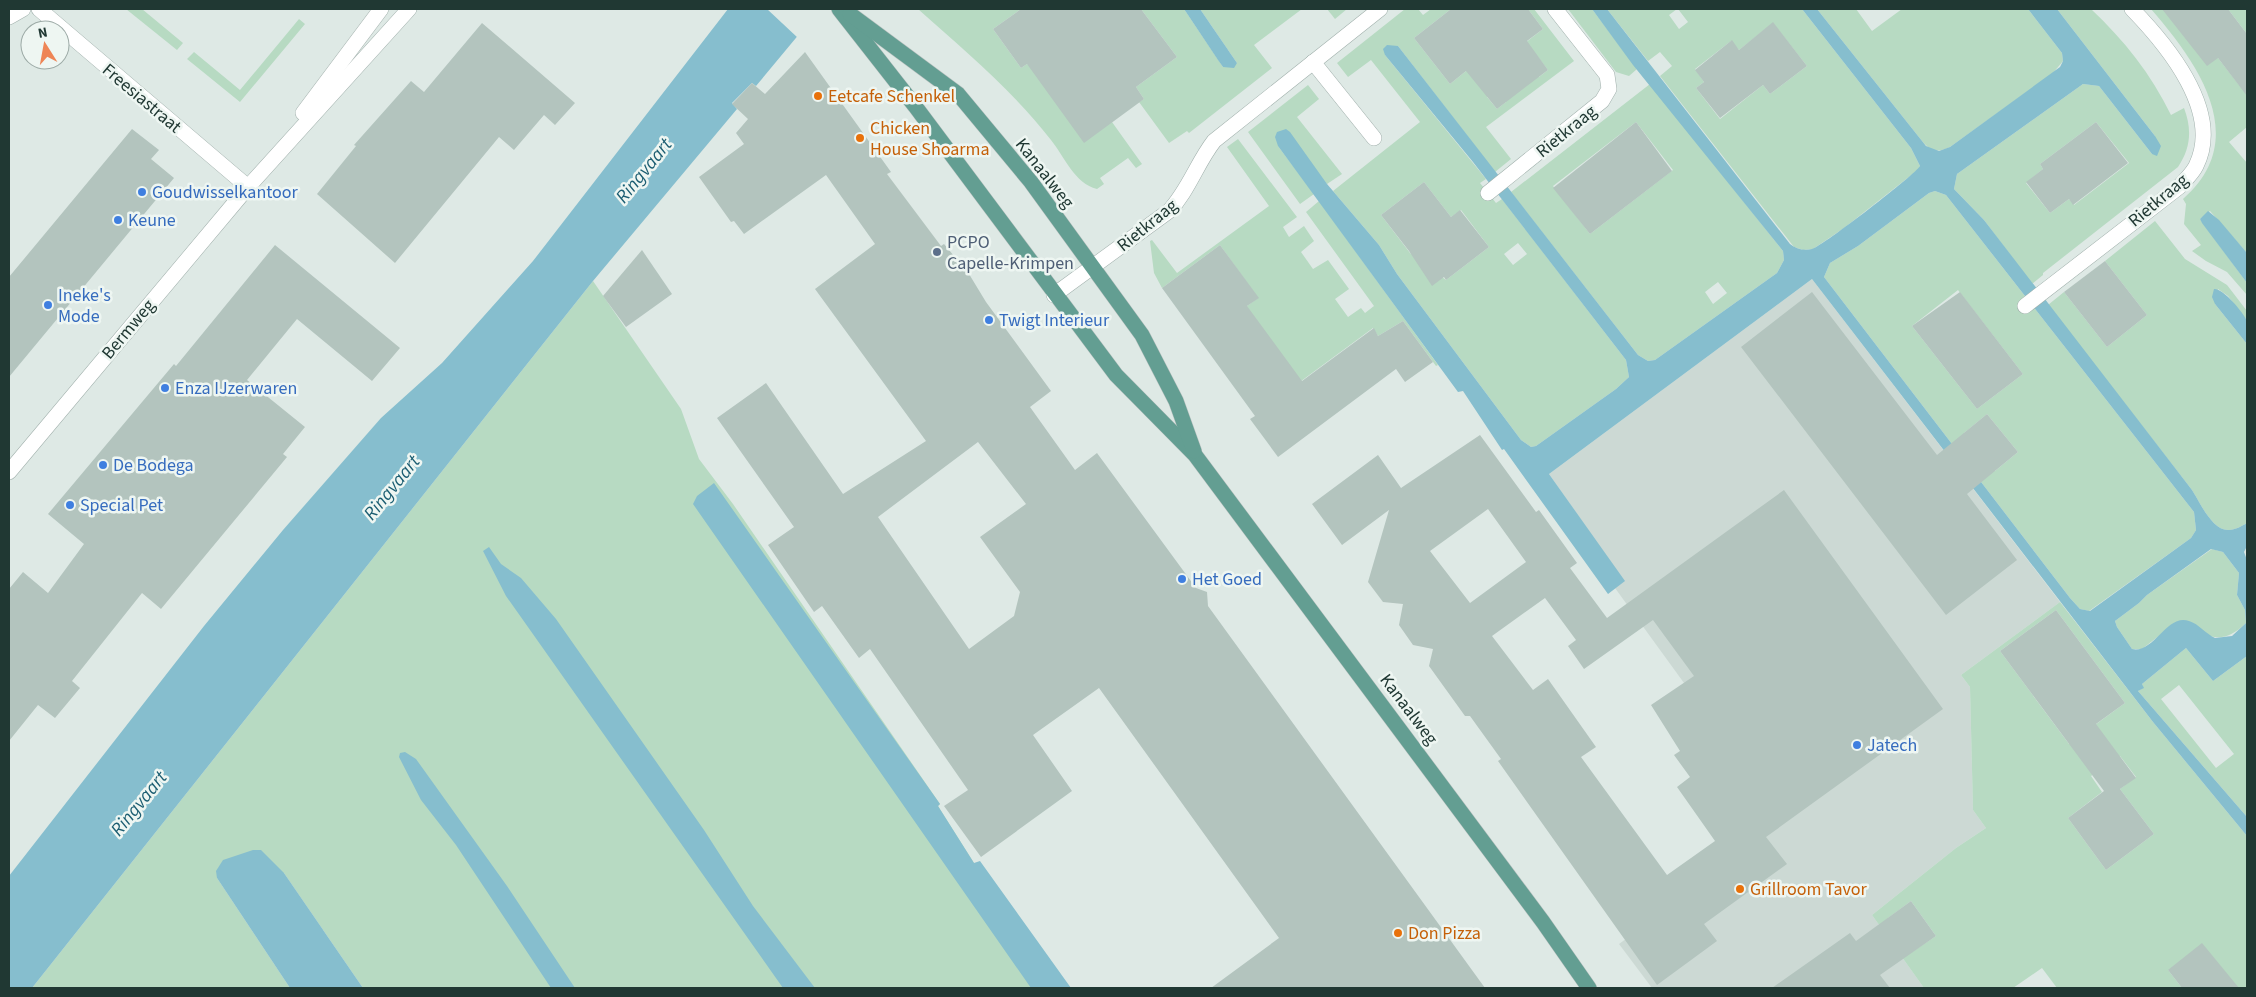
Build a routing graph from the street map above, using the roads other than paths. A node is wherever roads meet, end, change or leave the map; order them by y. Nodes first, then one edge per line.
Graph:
1 (23, 9) edge
2 (39, 9) edge
3 (381, 9) edge
4 (409, 9) edge
5 (839, 9) edge
6 (843, 9) edge
7 (1380, 9) edge
8 (1555, 9) edge
9 (2132, 9) edge
10 (9, 17) edge
11 (1313, 62) junction
12 (1374, 138) dead end
13 (248, 187) junction
14 (1488, 193) dead end
15 (1093, 267) junction
16 (1054, 295) junction
17 (2024, 306) dead end
18 (1195, 455) junction
19 (9, 472) edge
20 (1589, 988) edge

1 - 10 street
2 - 13 street, Freesiastraat
3 - 13 street, Bermweg
4 - 13 street, Bermweg
5 - 16 main road, Kanaalweg
6 - 15 main road, Kanaalweg
7 - 11 street, Rietkraag
8 - 14 street, Rietkraag
9 - 17 street, Rietkraag
11 - 12 street
11 - 15 street, Rietkraag
13 - 19 street, Bermweg
15 - 16 street, Rietkraag
15 - 18 main road, Kanaalweg
16 - 18 main road, Kanaalweg
18 - 20 main road, Kanaalweg

